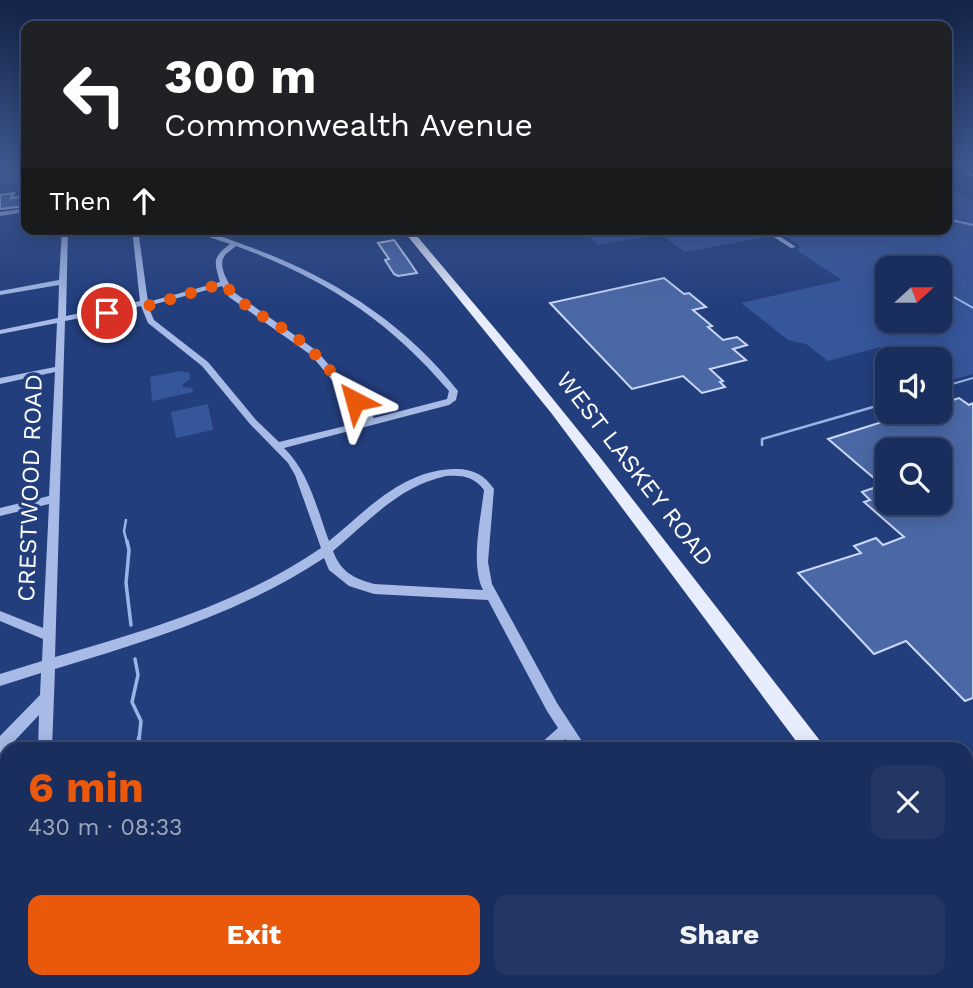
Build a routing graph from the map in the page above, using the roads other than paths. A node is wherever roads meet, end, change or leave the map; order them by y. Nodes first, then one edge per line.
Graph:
1 (65, 235) edge
2 (136, 235) edge
3 (209, 235) edge
4 (411, 235) edge
5 (774, 235) edge
6 (236, 243) junction
7 (793, 247) dead end
8 (63, 282) junction
9 (224, 283) junction
10 (0, 293) edge
11 (144, 305) junction
12 (61, 321) junction
13 (0, 332) edge
14 (59, 369) junction
15 (0, 381) edge
16 (372, 422) junction
17 (278, 446) junction
18 (54, 499) junction
19 (0, 512) edge
20 (326, 551) junction
21 (491, 595) junction
22 (0, 616) edge
23 (49, 636) junction
24 (48, 665) junction
25 (0, 680) edge
26 (47, 697) junction
27 (565, 730) junction
28 (4, 742) edge
29 (45, 742) edge
30 (552, 742) edge
31 (574, 742) edge
32 (809, 742) edge

1 - 8 street, CRESTWOOD ROAD
2 - 11 street
3 - 6 street
4 - 32 main road, WEST LASKEY ROAD
5 - 7 street
6 - 9 street
6 - 16 street
8 - 10 street
8 - 12 street, CRESTWOOD ROAD
9 - 11 street
9 - 16 street
11 - 12 street
11 - 17 street
12 - 13 street
12 - 14 street, CRESTWOOD ROAD
14 - 15 street
14 - 18 street, CRESTWOOD ROAD
16 - 17 street
17 - 20 street
18 - 19 street
18 - 23 street, CRESTWOOD ROAD
20 - 21 street
20 - 21 street
20 - 24 street
21 - 27 street
22 - 23 street
23 - 24 street, CRESTWOOD ROAD
24 - 25 street
24 - 26 street, CRESTWOOD ROAD
26 - 28 street
26 - 29 street, CRESTWOOD ROAD
27 - 30 street
27 - 31 street

